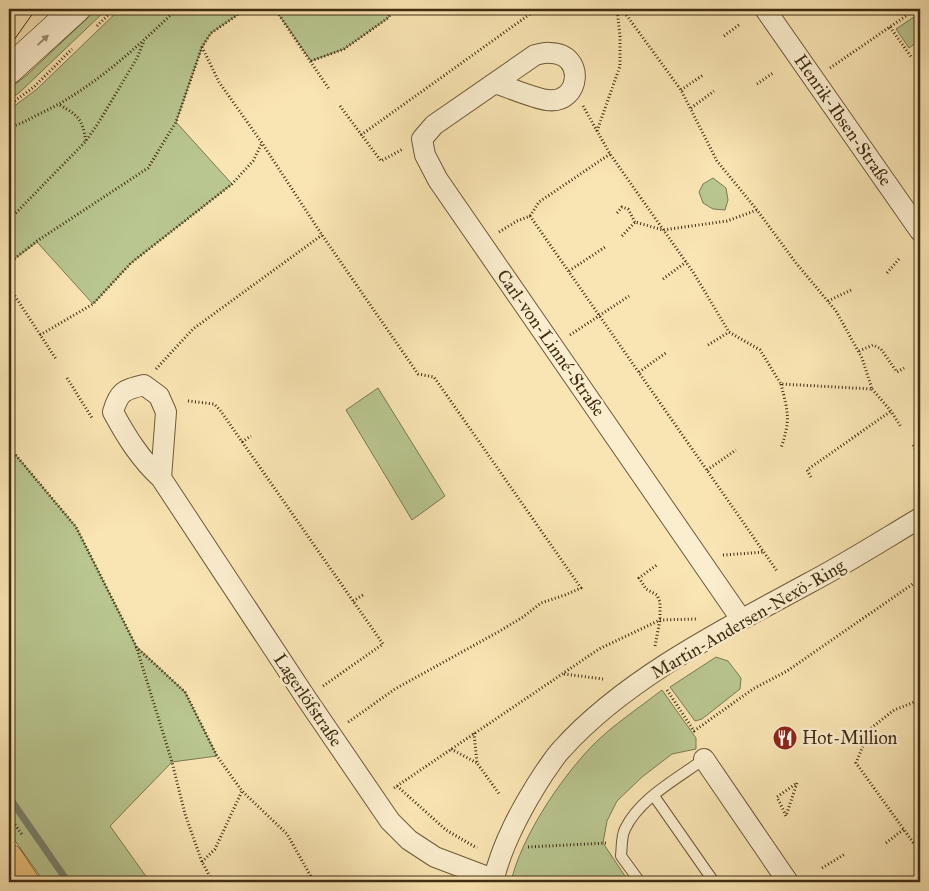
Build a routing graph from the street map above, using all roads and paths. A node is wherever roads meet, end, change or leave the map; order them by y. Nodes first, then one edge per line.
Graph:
1 (76, 9) edge
2 (177, 9) edge
3 (246, 9) edge
4 (274, 9) edge
5 (394, 9) edge
6 (538, 9) edge
7 (617, 9) edge
8 (622, 9) edge
9 (765, 9) edge
10 (916, 9) edge
11 (740, 24) dead end
12 (890, 27) junction
13 (724, 36) dead end
14 (144, 41) junction
15 (202, 48) junction
16 (912, 58) dead end
17 (311, 61) junction
18 (828, 68) dead end
19 (9, 70) edge
20 (773, 73) dead end
21 (703, 75) dead end
22 (495, 83) junction
23 (757, 84) dead end
24 (573, 88) junction
25 (329, 89) dead end
26 (681, 90) junction
27 (714, 91) dead end
28 (60, 105) junction
29 (340, 106) dead end
30 (691, 108) junction
31 (9, 127) edge
32 (597, 131) junction
33 (361, 135) junction
34 (422, 139) junction
35 (86, 142) junction
36 (262, 143) junction
37 (610, 154) junction
38 (757, 210) junction
39 (617, 213) dead end
40 (530, 216) junction
41 (635, 222) junction
42 (9, 225) edge
43 (663, 230) junction
44 (920, 232) edge
45 (322, 235) junction
46 (622, 236) dead end
47 (482, 243) junction
48 (605, 247) dead end
49 (900, 259) dead end
50 (686, 262) junction
51 (9, 263) edge
52 (569, 271) junction
53 (887, 273) dead end
54 (663, 279) dead end
55 (9, 287) edge
56 (851, 290) dead end
57 (629, 296) dead end
58 (828, 301) junction
59 (600, 316) junction
60 (729, 332) junction
61 (40, 335) junction
62 (708, 345) dead end
63 (553, 346) junction
64 (859, 351) junction
65 (667, 352) dead end
66 (56, 359) dead end
67 (904, 368) dead end
68 (638, 372) junction
69 (68, 378) dead end
70 (781, 384) junction
71 (144, 385) junction
72 (872, 389) junction
73 (188, 401) dead end
74 (891, 411) junction
75 (113, 412) junction
76 (901, 427) dead end
77 (251, 436) dead end
78 (242, 442) junction
79 (913, 445) dead end
80 (9, 448) edge
81 (781, 448) dead end
82 (736, 450) dead end
83 (920, 458) edge
84 (708, 470) junction
85 (811, 477) dead end
86 (161, 478) junction
87 (920, 518) edge
88 (764, 552) junction
89 (698, 557) junction
90 (658, 564) dead end
91 (777, 571) dead end
92 (920, 579) edge
93 (363, 595) dead end
94 (354, 601) junction
95 (698, 619) dead end
96 (741, 619) junction
97 (660, 620) junction
98 (136, 646) junction
99 (654, 646) dead end
100 (655, 672) junction
101 (563, 674) junction
102 (603, 680) dead end
103 (306, 698) junction
104 (920, 700) edge
105 (474, 733) junction
106 (331, 734) junction
107 (451, 749) junction
108 (704, 760) joint
109 (477, 763) junction
110 (242, 791) junction
111 (500, 795) dead end
112 (654, 796) junction
113 (786, 816) joint
114 (904, 829) junction
115 (886, 843) dead end
116 (622, 845) junction
117 (503, 848) junction
118 (920, 852) edge
119 (845, 854) dead end
120 (9, 858) edge
121 (202, 862) junction
122 (822, 868) dead end
123 (493, 881) edge
124 (26, 882) edge
125 (213, 882) edge
126 (314, 882) edge
127 (640, 882) edge
128 (714, 882) edge
129 (788, 882) edge

19 -> 1 main road
2 - 14 path
3 - 15 path
4 - 17 path
5 - 17 path
6 - 33 path
7 - 32 path
8 - 26 path
9 - 44 street, Henrik-Ibsen-Straße
10 - 12 path
11 - 13 path
12 - 16 path
12 - 18 path
14 - 28 path
14 - 35 path
15 - 36 path
15 - 51 path
17 - 25 path
20 - 23 path
21 - 26 path
22 - 24 street
22 - 24 street
22 - 34 street
24 - 32 path
26 - 30 path
27 - 30 path
28 - 31 path
28 - 35 path
29 - 33 path
30 - 38 path
32 - 37 path
33 - 34 path
34 - 47 street, Carl-von-Linné-Straße
35 - 42 path
36 - 45 path
36 - 61 path
37 - 40 path
37 - 43 path
38 - 43 path
38 - 58 path
39 - 41 path
40 - 47 path
40 - 52 path
41 - 43 path
41 - 46 path
43 - 50 path
45 - 71 path
45 - 106 path
47 - 63 street, Carl-von-Linné-Straße
48 - 52 path
49 - 53 path
50 - 54 path
50 - 60 path
52 - 59 path
55 - 61 path
56 - 58 path
57 - 59 path
58 - 64 path
59 - 63 path
59 - 68 path
60 - 62 path
60 - 70 path
61 - 66 path
63 - 89 street, Carl-von-Linné-Straße
64 - 67 path
64 - 72 path
65 - 68 path
68 - 84 path
69 - 75 path
70 - 72 path
70 - 81 path
71 - 75 street
71 - 86 street
72 - 74 path
73 - 78 path
74 - 76 path
74 - 85 path
75 - 86 street, Lagerlöfstraße
77 - 78 path
78 - 94 path
79 - 83 path
80 - 98 path
82 - 84 path
84 - 88 path
86 - 103 street, Lagerlöfstraße
87 - 96 street, Martin-Andersen-Nexö-Ring
88 - 89 path
88 - 91 path
89 - 96 street, Carl-von-Linné-Straße
90 - 97 path
92 - 100 path
93 - 94 path
94 - 103 path
95 - 97 path
96 - 100 street, Martin-Andersen-Nexö-Ring
97 - 99 path
97 - 101 path
98 - 110 path
98 - 121 path
100 - 117 street, Martin-Andersen-Nexö-Ring
101 - 102 path
101 - 105 path
103 - 106 street, Lagerlöfstraße
104 - 114 path
105 - 107 path
105 - 109 path
106 - 123 street, Lagerlöfstraße
107 - 109 path
107 - 117 path
108 - 112 lane
108 - 129 street
109 - 111 path
110 - 121 path
110 - 126 path
112 - 116 lane
112 - 128 lane
113 - 113 path
114 - 115 path
114 - 118 path
116 - 117 path
116 - 127 lane
117 - 123 street, Martin-Andersen-Nexö-Ring
119 - 122 path
120 - 124 highway
121 - 125 path

